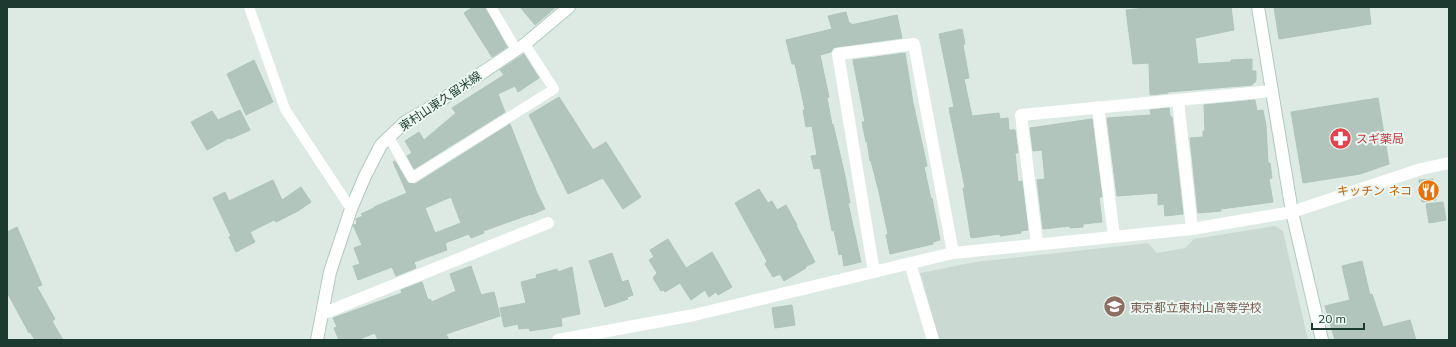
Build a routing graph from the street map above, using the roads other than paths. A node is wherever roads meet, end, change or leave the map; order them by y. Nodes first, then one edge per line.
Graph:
1 (249, 7) edge
2 (491, 7) edge
3 (1258, 7) edge
4 (566, 8) edge
5 (520, 47) junction
6 (1272, 91) junction
7 (1178, 100) junction
8 (1098, 107) junction
9 (389, 137) junction
10 (1449, 163) edge
11 (351, 209) junction
12 (1292, 212) junction
13 (548, 223) dead end
14 (1192, 229) junction
15 (1114, 237) junction
16 (1037, 244) junction
17 (954, 253) junction
18 (910, 263) junction
19 (874, 272) junction
20 (322, 314) junction
21 (317, 340) edge
22 (558, 340) edge
23 (933, 340) edge
24 (1322, 340) edge

1 - 11 lane
2 - 5 lane
3 - 6 street
4 - 5 street, 東村山東久留米線
5 - 9 street, 東村山東久留米線
5 - 9 lane
6 - 7 street
6 - 12 street
7 - 8 street
7 - 14 street
8 - 15 street
8 - 16 street
9 - 11 street, 東村山東久留米線
10 - 12 street
11 - 20 street, 東村山東久留米線
12 - 14 street
12 - 24 street
13 - 20 street
14 - 15 street
15 - 16 street
16 - 17 street
17 - 18 street
17 - 19 street
18 - 19 street
18 - 23 street
19 - 22 street
20 - 21 street, 東村山東久留米線

